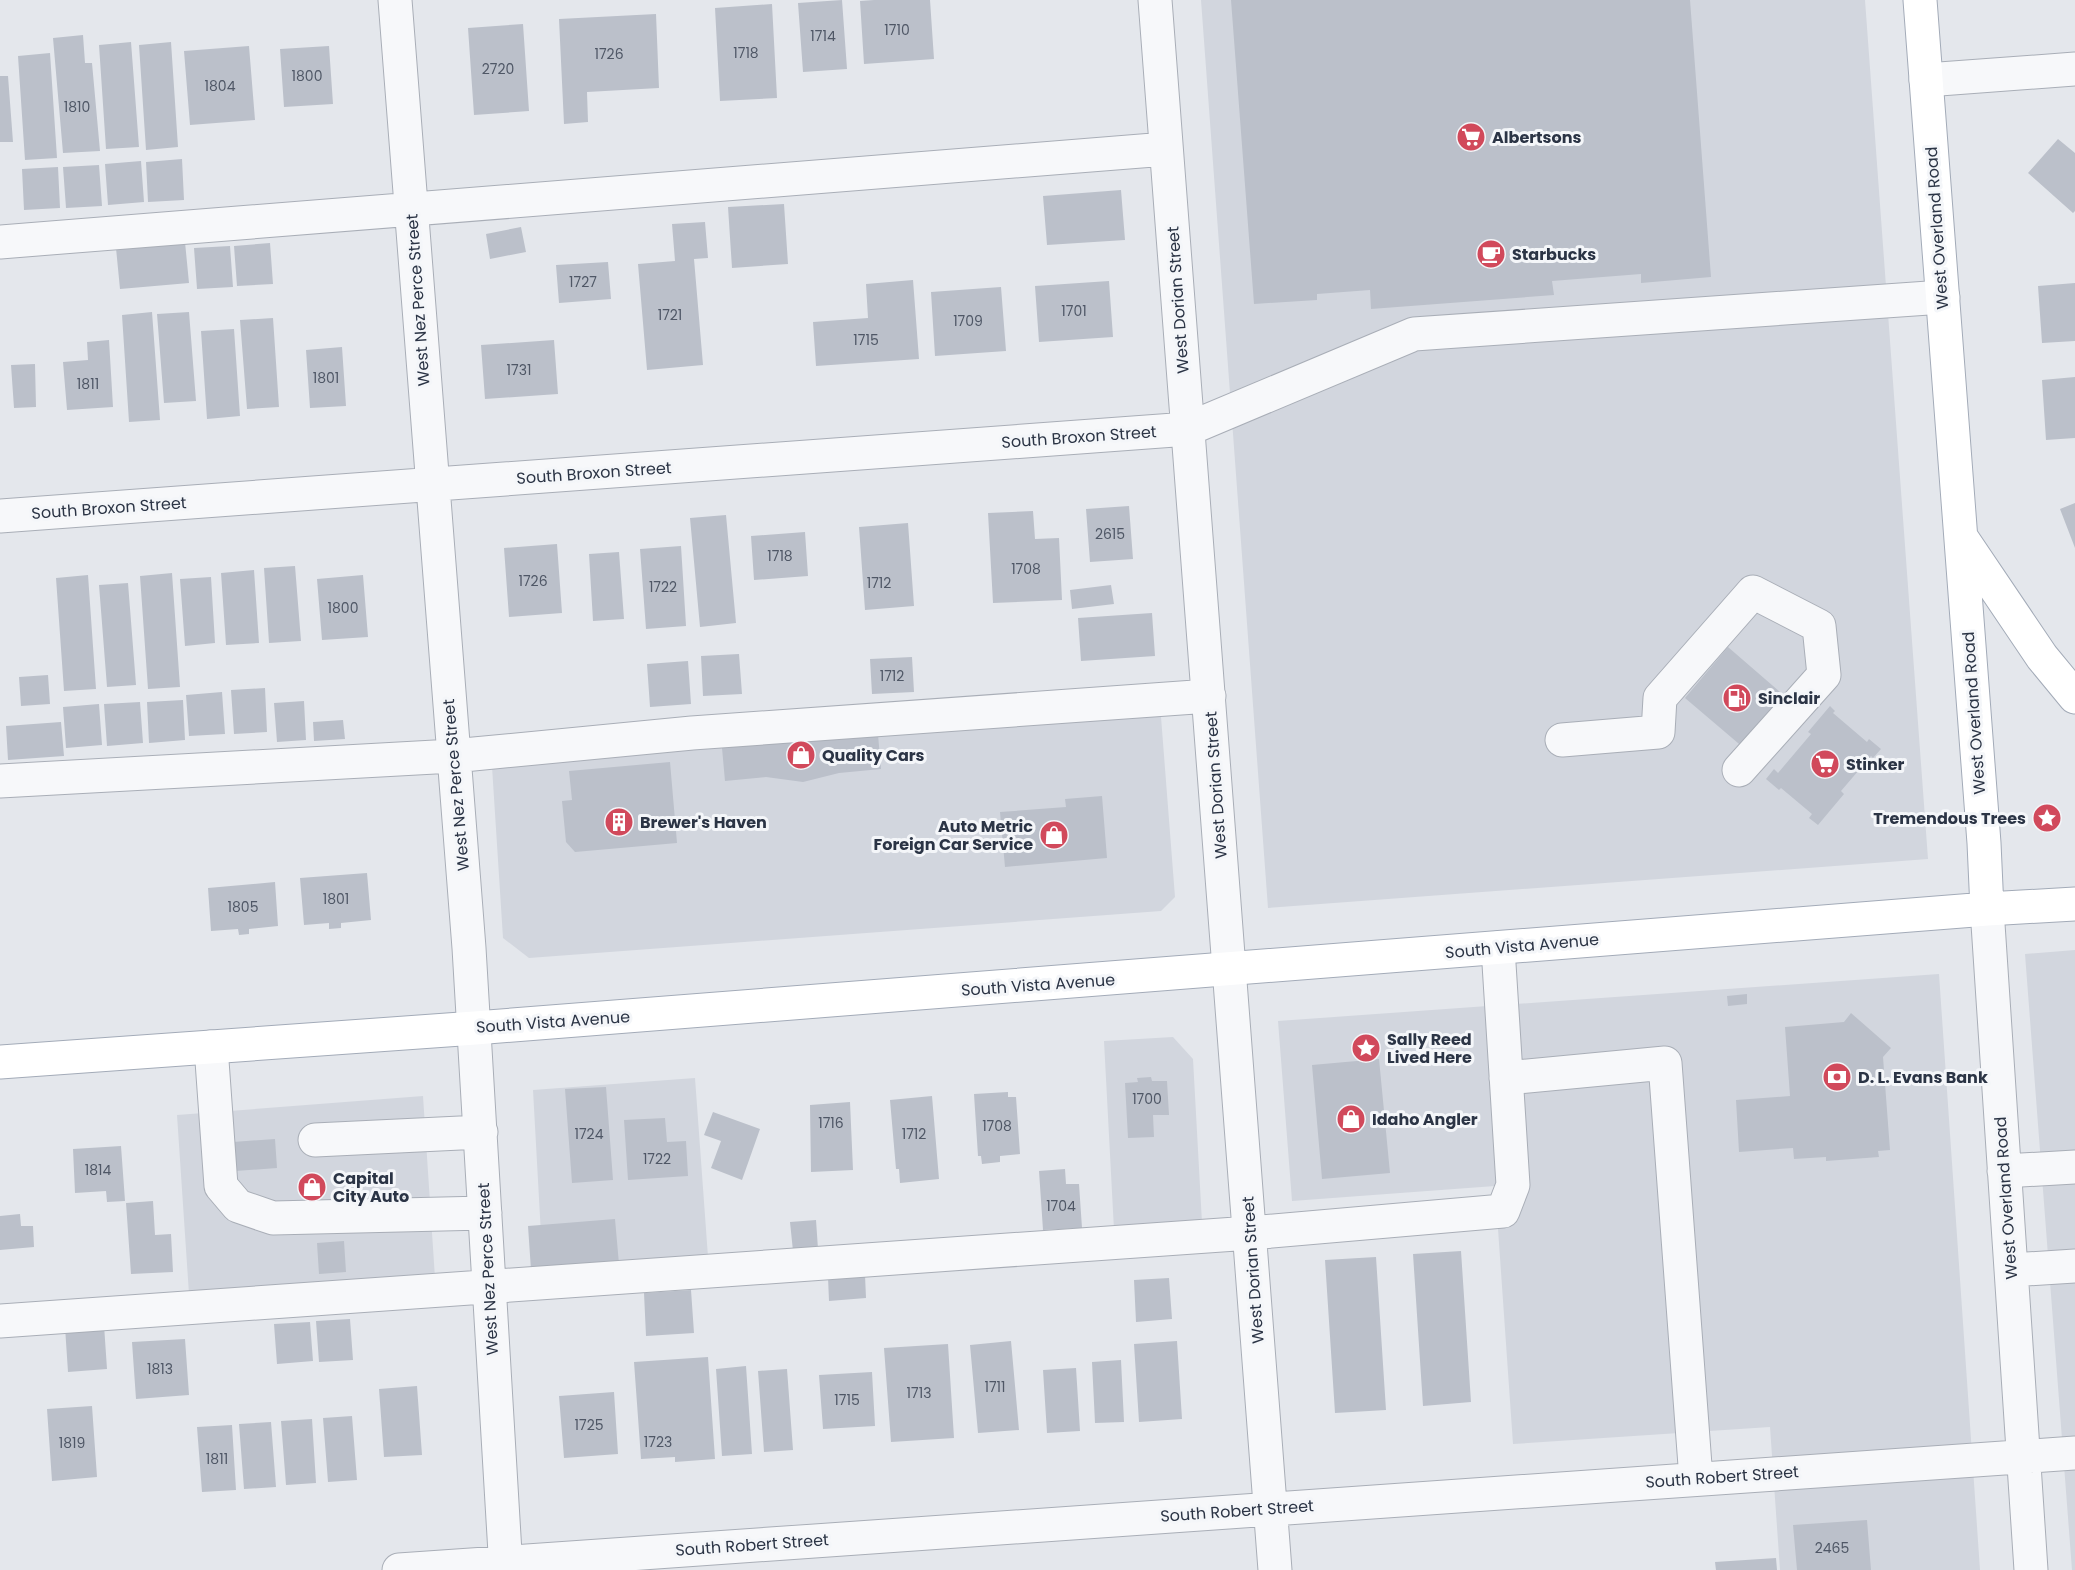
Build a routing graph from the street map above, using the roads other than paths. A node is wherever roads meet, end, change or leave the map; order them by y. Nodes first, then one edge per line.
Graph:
1 (394, 0) edge
2 (1155, 0) edge
3 (1920, 0) edge
4 (2075, 69) edge
5 (1926, 80) junction
6 (1166, 149) junction
7 (411, 210) junction
8 (0, 242) edge
9 (1943, 297) junction
10 (1188, 429) junction
11 (432, 485) junction
12 (0, 516) edge
13 (1960, 536) junction
14 (1209, 696) junction
15 (2075, 697) edge
16 (1562, 740) dead end
17 (453, 756) junction
18 (1739, 770) dead end
19 (0, 781) edge
20 (2075, 904) edge
21 (1987, 909) junction
22 (1498, 948) junction
23 (1230, 970) junction
24 (475, 1028) junction
25 (210, 1047) junction
26 (0, 1062) edge
27 (1506, 1078) junction
28 (481, 1132) junction
29 (315, 1140) dead end
30 (2075, 1167) edge
31 (2004, 1171) junction
32 (485, 1213) junction
33 (1250, 1233) junction
34 (2075, 1266) edge
35 (2011, 1270) junction
36 (490, 1287) junction
37 (0, 1321) edge
38 (2075, 1453) edge
39 (2023, 1456) junction
40 (1696, 1479) junction
41 (1271, 1509) junction
42 (506, 1566) edge
43 (399, 1570) edge
44 (1275, 1570) edge
45 (2031, 1570) edge

1 - 7 street, West Nez Perce Street
2 - 6 street, West Dorian Street
3 - 5 main road, West Overland Road
4 - 5 street
5 - 9 main road, West Overland Road
6 - 7 street
6 - 10 street, West Dorian Street
7 - 8 street
7 - 11 street, West Nez Perce Street
9 - 10 street, South Broxon Street
9 - 13 main road, West Overland Road
10 - 11 street, South Broxon Street
10 - 14 street, West Dorian Street
11 - 12 street, South Broxon Street
11 - 17 street, West Nez Perce Street
13 - 15 main road
13 - 21 main road, West Overland Road
14 - 17 street
14 - 23 street, West Dorian Street
16 - 18 street
17 - 19 street
17 - 24 street, West Nez Perce Street
20 - 21 main road, South Vista Avenue
21 - 22 main road, South Vista Avenue
21 - 31 street, West Overland Road
22 - 23 main road, South Vista Avenue
22 - 27 street
23 - 24 main road, South Vista Avenue
23 - 33 street, West Dorian Street
24 - 25 main road, South Vista Avenue
24 - 28 street, West Nez Perce Street
25 - 26 main road, South Vista Avenue
25 - 32 street
27 - 33 street
27 - 40 street
28 - 29 street
28 - 32 street, West Nez Perce Street
30 - 31 street
31 - 35 street, West Overland Road
32 - 36 street, West Nez Perce Street
33 - 36 street
33 - 41 street, West Dorian Street
34 - 35 street
35 - 39 street, West Overland Road
36 - 37 street
36 - 42 street, West Nez Perce Street
38 - 39 street, South Robert Street
39 - 40 street, South Robert Street
39 - 45 street, West Overland Road
40 - 41 street, South Robert Street
41 - 42 street, South Robert Street
41 - 44 street, West Dorian Street
42 - 43 street, South Robert Street

